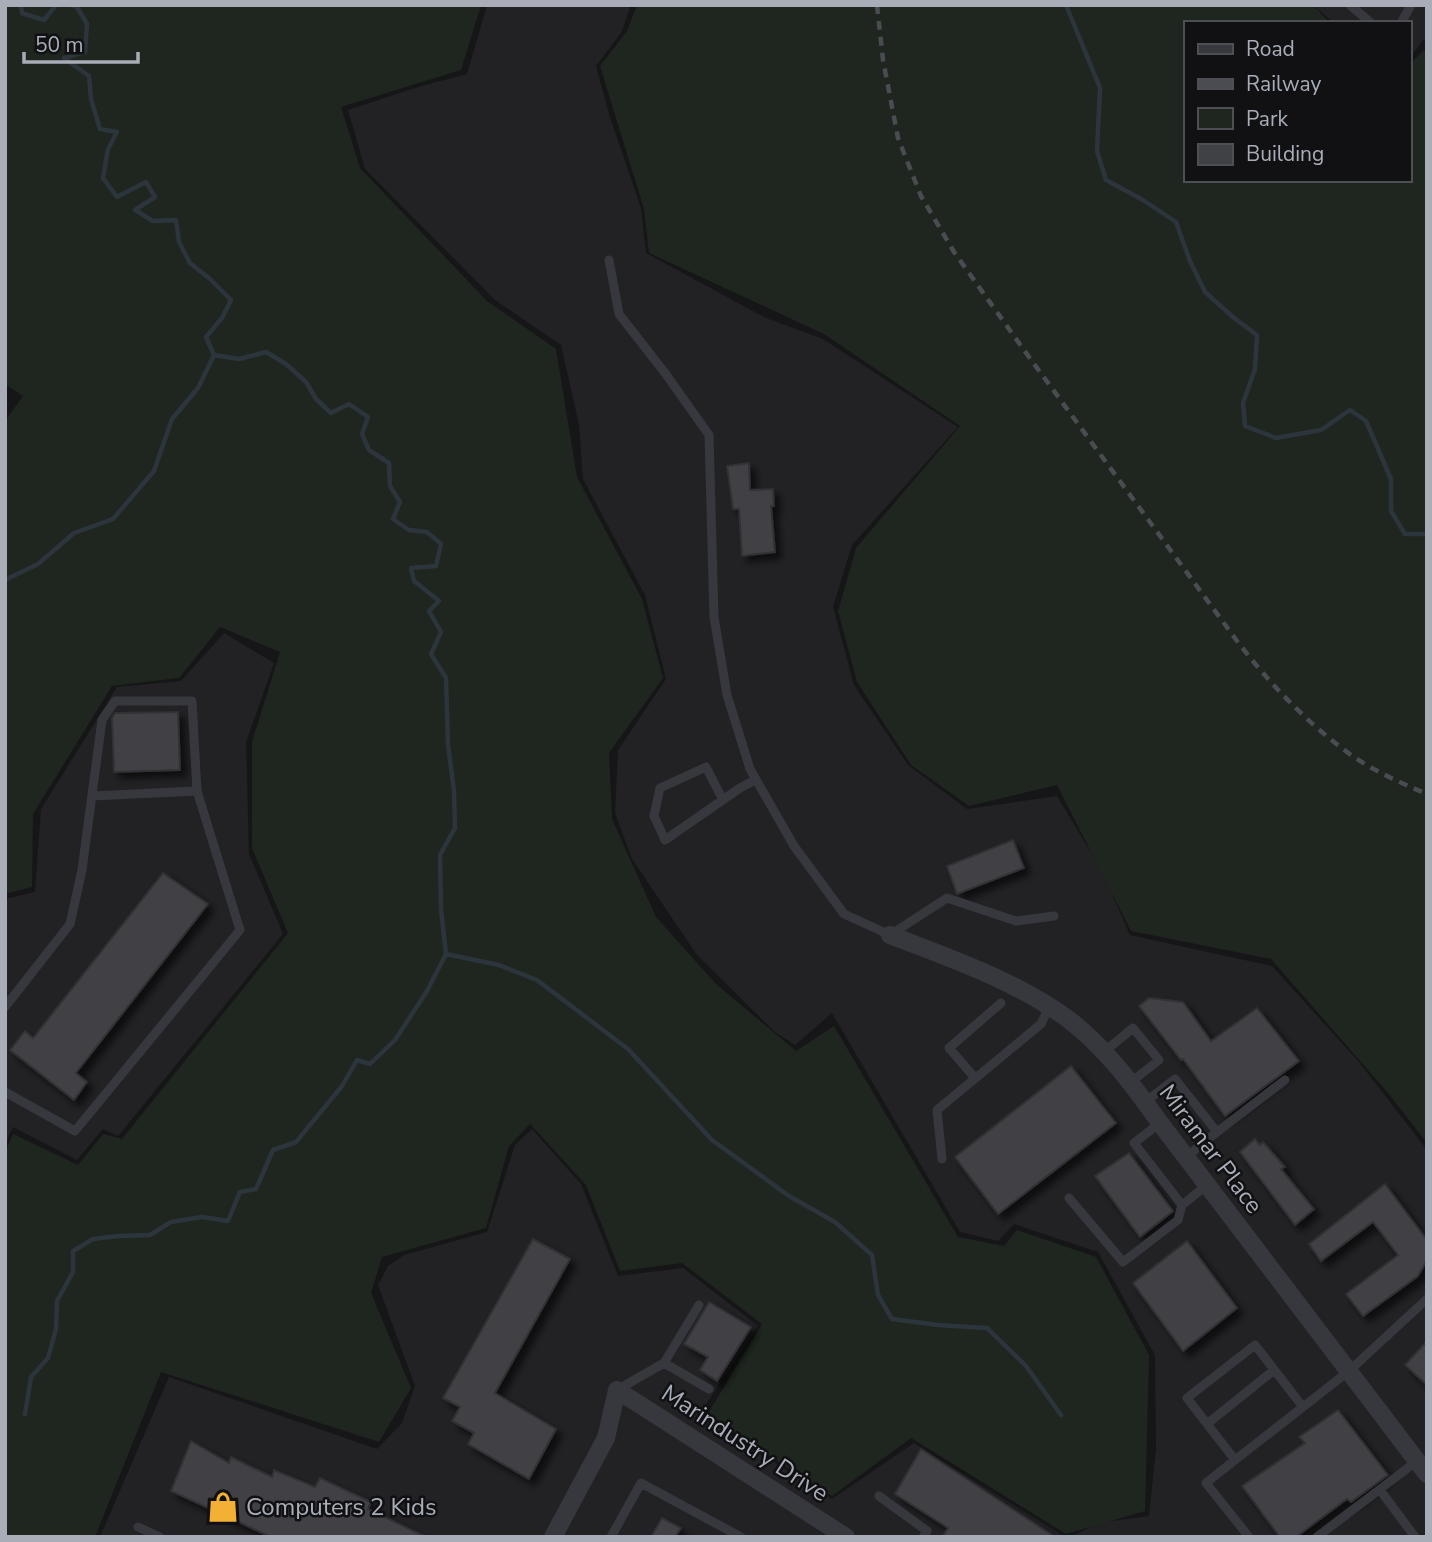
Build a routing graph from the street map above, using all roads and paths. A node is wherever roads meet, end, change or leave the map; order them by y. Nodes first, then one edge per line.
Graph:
1 (1350, 5) edge
2 (1411, 5) edge
3 (1369, 21) edge
4 (1402, 21) edge
5 (609, 260) dead end
6 (755, 780) junction
7 (197, 791) junction
8 (92, 796) junction
9 (723, 800) junction
10 (1054, 916) dead end
11 (890, 935) junction
12 (1001, 1003) dead end
13 (5, 1007) edge
14 (1049, 1007) junction
15 (1104, 1052) junction
16 (975, 1078) junction
17 (1285, 1080) dead end
18 (1131, 1082) junction
19 (5, 1092) edge
20 (1145, 1102) junction
21 (1160, 1123) junction
22 (1217, 1132) junction
23 (1185, 1157) junction
24 (942, 1159) dead end
25 (1207, 1185) junction
26 (1069, 1198) dead end
27 (1182, 1205) junction
28 (1427, 1299) edge
29 (699, 1305) dead end
30 (664, 1363) junction
31 (1274, 1370) junction
32 (1349, 1371) junction
33 (709, 1389) dead end
34 (617, 1390) junction
35 (1303, 1407) junction
36 (1207, 1424) junction
37 (1235, 1460) junction
38 (1422, 1467) edge
39 (1380, 1490) junction
40 (879, 1496) dead end
41 (138, 1527) dead end
42 (160, 1537) edge
43 (553, 1537) edge
44 (611, 1537) edge
45 (740, 1537) edge
46 (846, 1537) edge
47 (923, 1537) edge
48 (1249, 1537) edge
49 (1317, 1537) edge
50 (1415, 1537) edge

1 - 3 lane
2 - 4 lane
5 - 6 lane
6 - 9 lane
6 - 11 lane
7 - 8 lane
7 - 8 lane
7 - 19 lane
8 - 13 lane
9 - 9 lane
10 - 11 lane
11 - 14 street, Miramar Place
12 - 16 lane
14 - 15 street, Miramar Place
14 - 16 lane
15 - 18 street, Miramar Place
15 - 18 lane
16 - 24 lane
17 - 22 lane
18 - 20 street, Miramar Place
20 - 21 street, Miramar Place
20 - 22 lane
21 - 23 street, Miramar Place
21 - 27 lane
22 - 23 lane
23 - 25 street, Miramar Place
25 - 27 lane
25 - 32 street, Miramar Place
26 - 27 lane
28 - 32 lane
29 - 30 lane
30 - 33 lane
30 - 34 lane
31 - 35 lane
31 - 36 lane
31 - 36 lane
32 - 35 lane
32 - 38 street, Miramar Place
34 - 43 street
34 - 46 street, Marindustry Drive
35 - 37 lane
36 - 37 lane
37 - 48 lane
38 - 39 lane
39 - 49 lane
39 - 50 lane
40 - 47 lane
41 - 42 lane
44 - 45 lane

